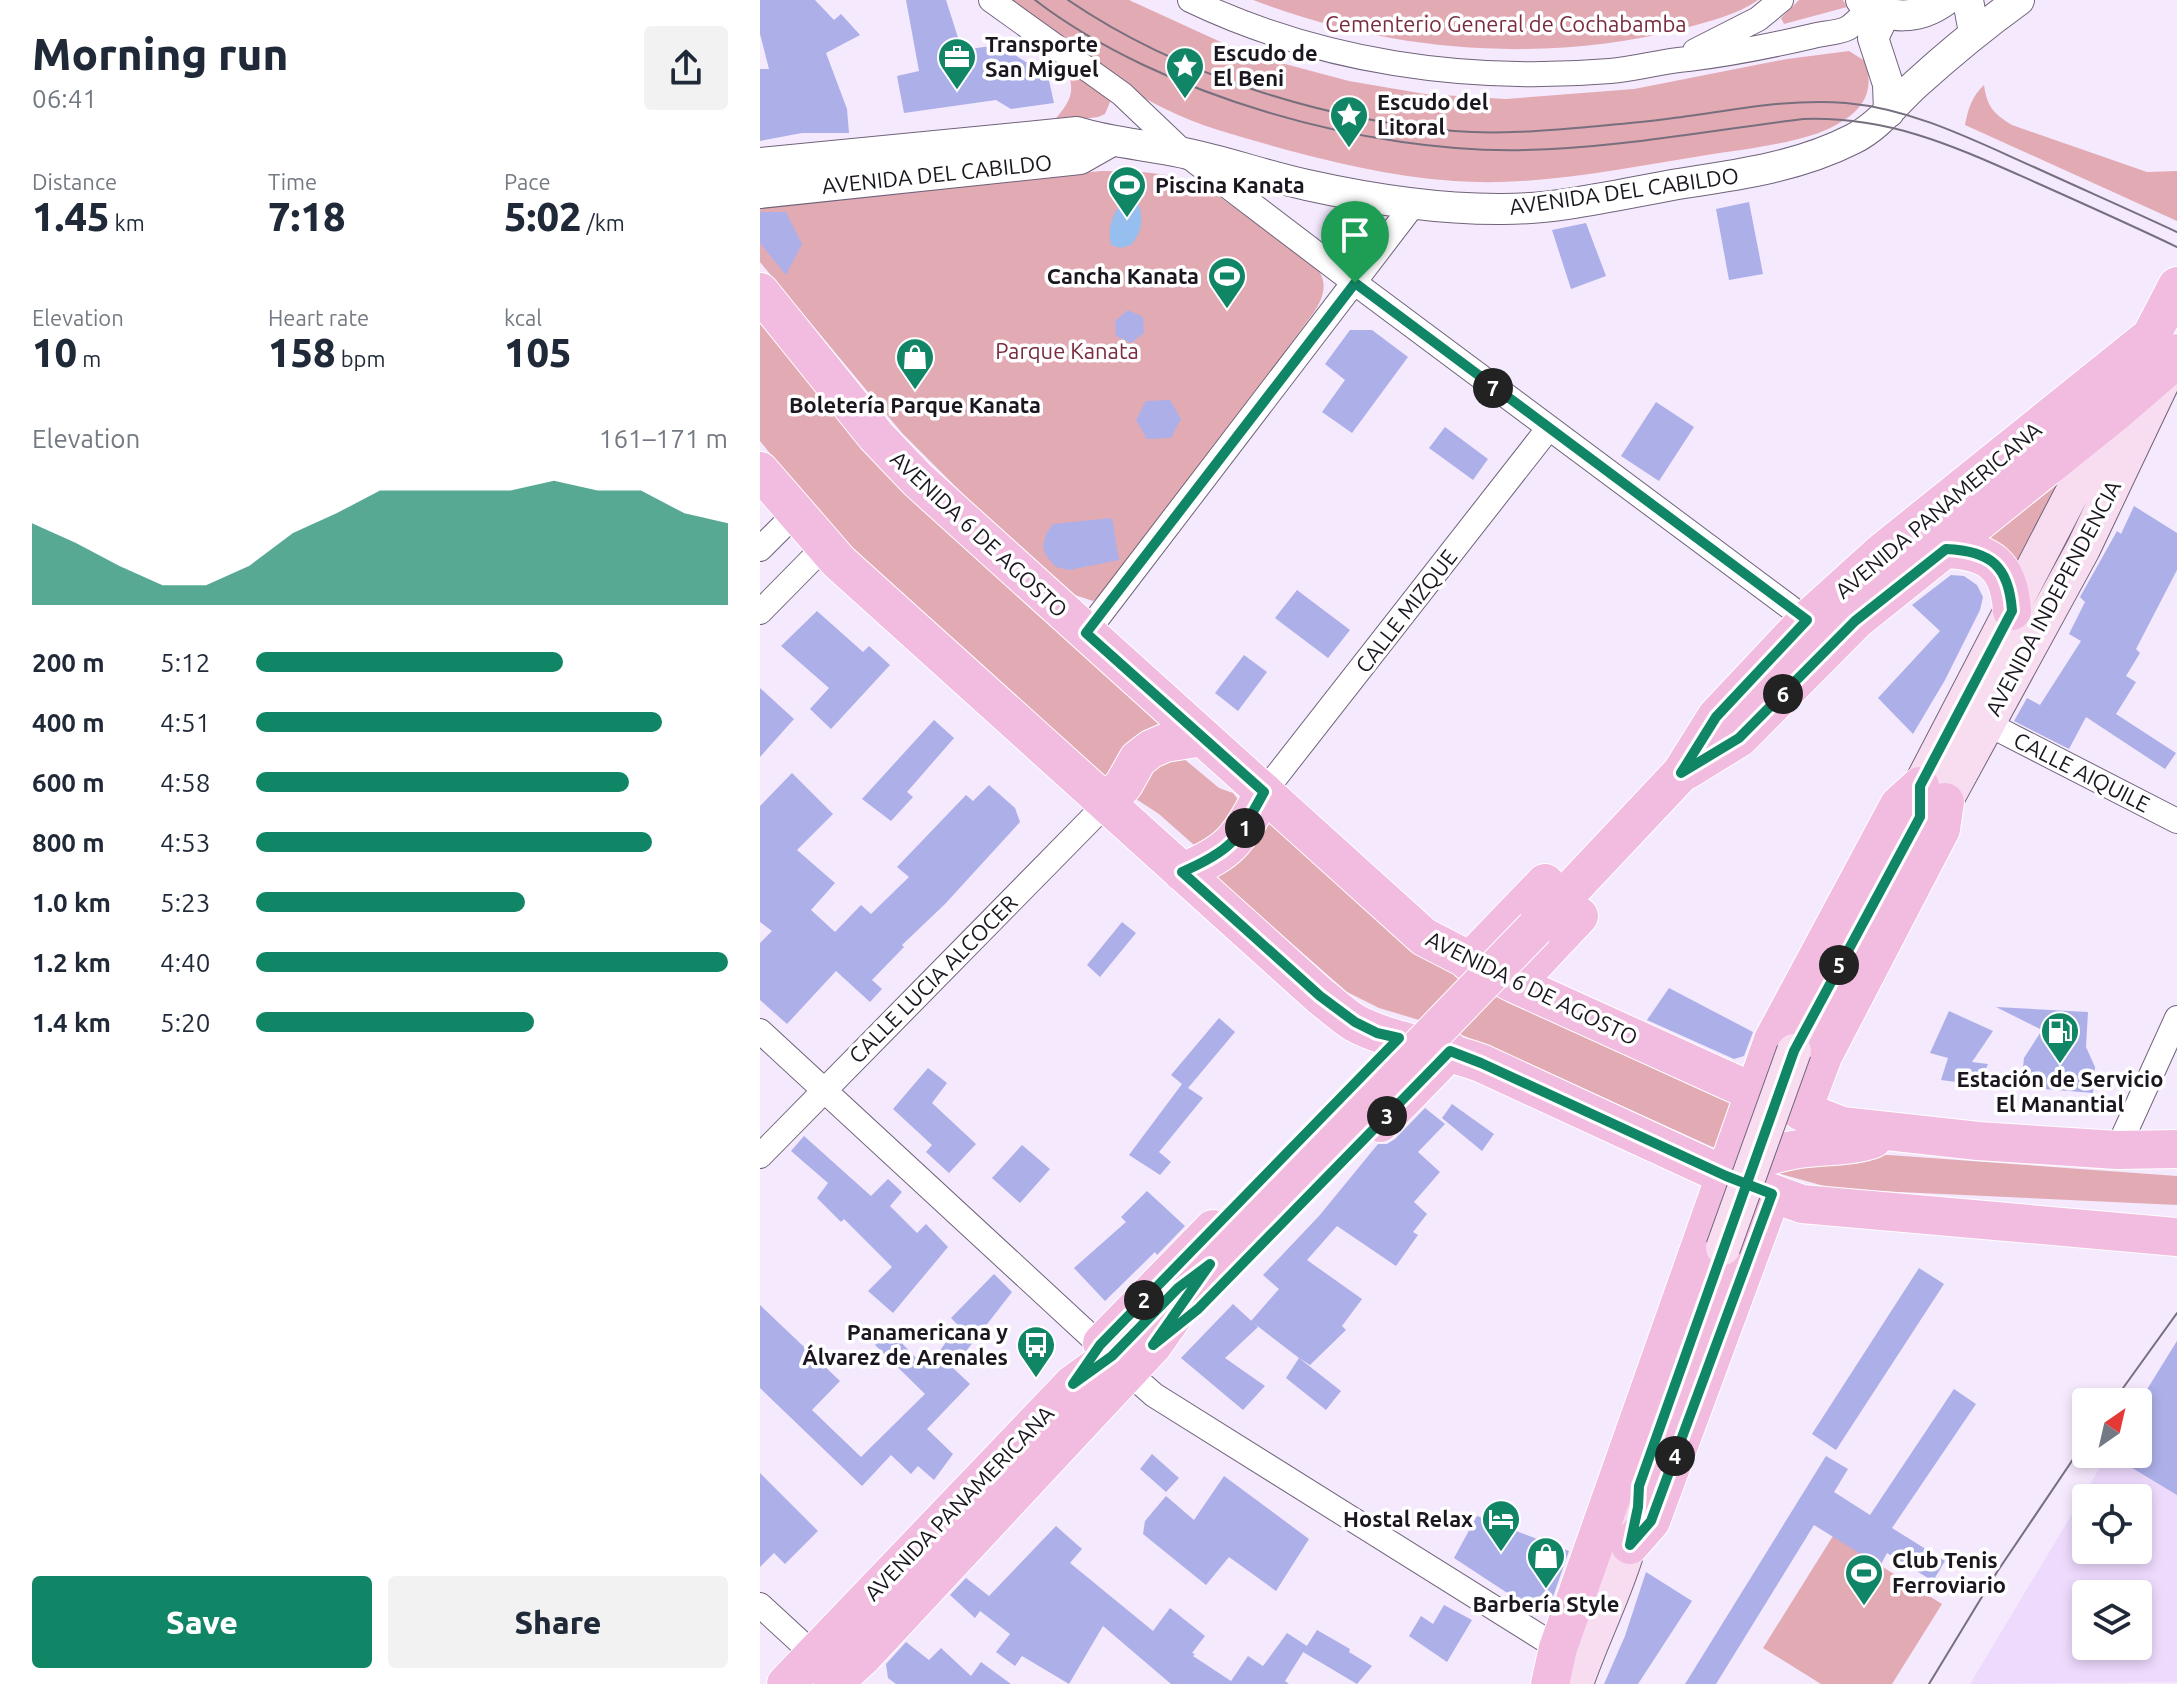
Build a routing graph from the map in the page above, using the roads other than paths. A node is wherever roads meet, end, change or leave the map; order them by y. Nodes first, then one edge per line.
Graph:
1 (991, 0) edge
2 (1190, 0) edge
3 (1781, 0) edge
4 (1946, 0) edge
5 (2019, 0) edge
6 (1872, 7) edge
7 (1916, 15) junction
8 (1977, 19) edge
9 (1674, 60) junction
10 (1889, 112) junction
11 (1110, 142) junction
12 (1184, 153) junction
13 (760, 163) edge
14 (760, 193) edge
15 (1413, 205) junction
16 (1355, 283) junction
17 (2177, 286) edge
18 (760, 292) edge
19 (2166, 351) edge
20 (2113, 414) junction
21 (1548, 429) junction
22 (760, 471) edge
23 (796, 513) junction
24 (825, 546) junction
25 (760, 549) edge
26 (1946, 549) junction
27 (2012, 611) junction
28 (760, 612) edge
29 (1807, 620) junction
30 (1086, 633) junction
31 (1986, 723) junction
32 (1728, 728) junction
33 (1203, 737) junction
34 (1264, 792) junction
35 (1928, 801) junction
36 (1107, 803) junction
37 (2177, 821) edge
38 (1182, 872) junction
39 (1469, 962) junction
40 (1515, 984) junction
41 (2177, 1018) edge
42 (760, 1031) edge
43 (1399, 1038) junction
44 (1450, 1051) junction
45 (825, 1090) junction
46 (1755, 1093) junction
47 (1802, 1112) junction
48 (1891, 1133) junction
49 (2177, 1149) edge
50 (2117, 1150) junction
51 (760, 1156) edge
52 (2177, 1161) edge
53 (1726, 1176) junction
54 (1772, 1194) junction
55 (2177, 1215) edge
56 (2010, 1221) junction
57 (2177, 1237) edge
58 (1210, 1264) junction
59 (1100, 1345) junction
60 (1140, 1359) junction
61 (1073, 1384) junction
62 (1639, 1486) junction
63 (1630, 1545) junction
64 (760, 1605) edge
65 (1557, 1666) edge
66 (835, 1675) edge
67 (786, 1684) edge
68 (1550, 1684) edge
69 (1576, 1684) edge

1 - 12 street
2 - 9 street
3 - 9 street
4 - 7 street
5 - 8 street, AVENIDA DEL CABILDO
6 - 7 street
6 - 9 street
6 - 10 street
7 - 8 street
8 - 10 street, AVENIDA DEL CABILDO
10 - 15 street, AVENIDA DEL CABILDO
11 - 12 street, AVENIDA DEL CABILDO
11 - 13 street, AVENIDA DEL CABILDO
11 - 14 street, AVENIDA DEL CABILDO
12 - 15 street, AVENIDA DEL CABILDO
12 - 16 street
15 - 16 street
16 - 21 street
16 - 30 street
17 - 19 main road
18 - 30 main road, AVENIDA 6 DE AGOSTO
19 - 20 main road, AVENIDA PANAMERICANA
19 - 29 main road, AVENIDA PANAMERICANA
19 - 31 main road, AVENIDA INDEPENDENCIA
20 - 26 main road, AVENIDA PANAMERICANA
20 - 27 main road, AVENIDA INDEPENDENCIA
21 - 29 street
21 - 34 street, CALLE MIZQUE
22 - 23 main road
23 - 24 main road
23 - 25 street
24 - 28 street
24 - 36 main road
26 - 27 main road
26 - 32 main road, AVENIDA PANAMERICANA
27 - 35 main road, AVENIDA INDEPENDENCIA
29 - 32 main road, AVENIDA PANAMERICANA
30 - 33 main road, AVENIDA 6 DE AGOSTO
31 - 35 main road, AVENIDA INDEPENDENCIA
31 - 37 street, CALLE AIQUILE
32 - 39 main road
32 - 40 main road
32 - 58 main road, AVENIDA PANAMERICANA, bridge
33 - 34 main road, AVENIDA 6 DE AGOSTO
33 - 36 main road
34 - 38 main road
34 - 39 main road, AVENIDA 6 DE AGOSTO
35 - 46 main road
35 - 47 main road
35 - 62 main road, AVENIDA INDEPENDENCIA, bridge
36 - 38 main road
36 - 45 street, CALLE LUCIA ALCOCER
38 - 43 main road
39 - 40 main road, AVENIDA 6 DE AGOSTO
40 - 46 main road, AVENIDA 6 DE AGOSTO
41 - 50 street
42 - 45 street
43 - 44 main road
43 - 59 main road
44 - 53 main road
44 - 60 main road
45 - 51 street, CALLE LUCIA ALCOCER
45 - 59 street
46 - 47 main road, AVENIDA 6 DE AGOSTO
46 - 53 main road
47 - 48 main road, AVENIDA 6 DE AGOSTO
48 - 50 main road, AVENIDA 6 DE AGOSTO
48 - 53 main road
49 - 50 main road, AVENIDA 6 DE AGOSTO
50 - 52 main road, AVENIDA 6 DE AGOSTO
53 - 54 main road
53 - 65 main road
54 - 56 main road
54 - 63 main road
55 - 56 main road
56 - 57 main road
58 - 60 main road, AVENIDA PANAMERICANA
58 - 61 main road, AVENIDA PANAMERICANA
59 - 61 main road
60 - 65 street
60 - 66 main road, AVENIDA PANAMERICANA
61 - 66 main road, AVENIDA PANAMERICANA
62 - 63 main road, AVENIDA INDEPENDENCIA
62 - 65 main road, AVENIDA INDEPENDENCIA
63 - 69 main road, AVENIDA INDEPENDENCIA
64 - 66 street
65 - 68 main road
66 - 67 main road, AVENIDA PANAMERICANA

